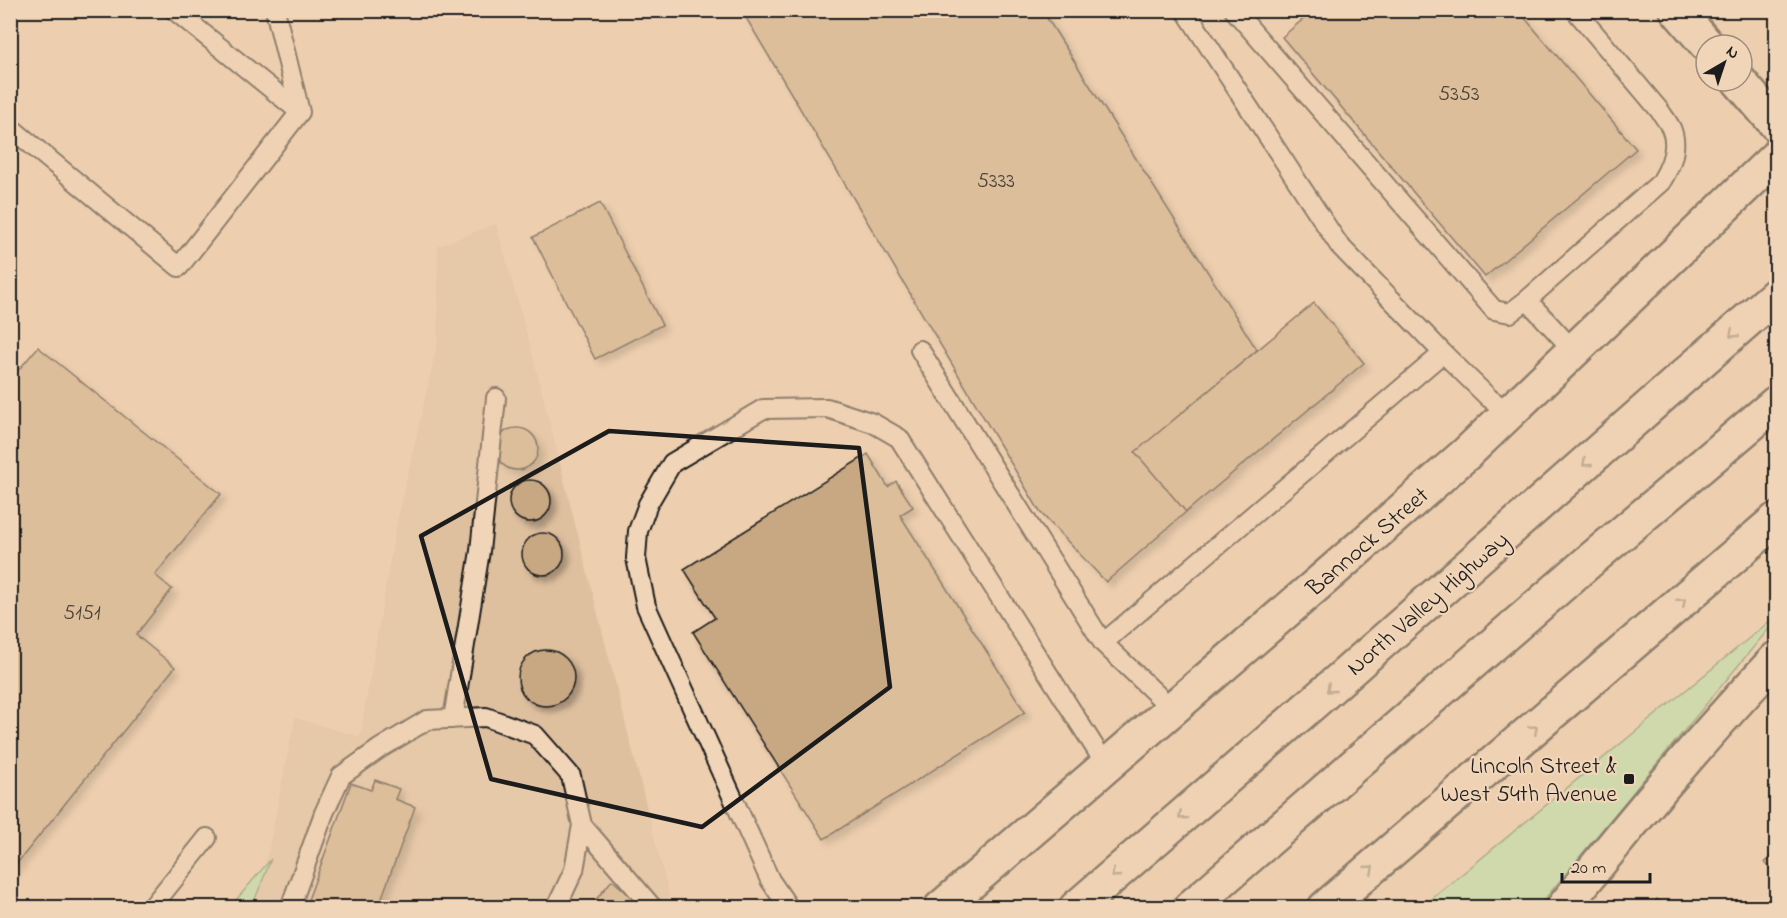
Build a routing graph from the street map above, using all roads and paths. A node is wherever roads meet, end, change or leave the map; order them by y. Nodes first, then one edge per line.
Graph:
1 (174, 10) edge
2 (275, 10) edge
3 (1185, 10) edge
4 (1234, 10) edge
5 (1575, 10) edge
6 (1677, 10) edge
7 (1697, 33) edge
8 (1749, 93) edge
9 (300, 111) junction
10 (1776, 124) edge
11 (10, 128) edge
12 (1776, 157) edge
13 (1776, 296) edge
14 (1527, 300) junction
15 (920, 350) dead end
16 (1574, 351) junction
17 (1443, 353) junction
18 (496, 398) dead end
19 (1776, 403) edge
20 (1509, 412) junction
21 (1776, 520) edge
22 (1103, 643) junction
23 (1776, 658) edge
24 (1172, 709) junction
25 (453, 719) junction
26 (1106, 765) junction
27 (582, 825) junction
28 (207, 838) dead end
29 (151, 908) edge
30 (290, 908) edge
31 (556, 908) edge
32 (653, 908) edge
33 (789, 908) edge
34 (942, 908) edge
35 (1076, 908) edge
36 (1190, 908) edge
37 (1325, 908) edge
38 (1563, 908) edge

1 - 9 lane
2 - 9 lane
3 - 17 lane
4 - 14 lane
5 - 14 lane
6 - 7 main road
8 - 10 main road
9 - 11 lane
12 - 16 main road, Bannock Street
13 -> 35 main road, North Valley Highway
14 - 16 lane
15 - 22 lane
16 - 20 main road, Bannock Street
17 - 20 lane
17 - 22 lane
18 - 25 lane
19 - 36 main road
20 - 24 main road, Bannock Street
37 -> 21 main road
22 - 24 lane
23 - 38 main road
24 - 26 main road, Bannock Street
25 - 27 lane
25 - 30 lane
26 - 33 lane
26 - 34 main road, Bannock Street
27 - 31 lane
27 - 32 lane
28 - 29 lane

